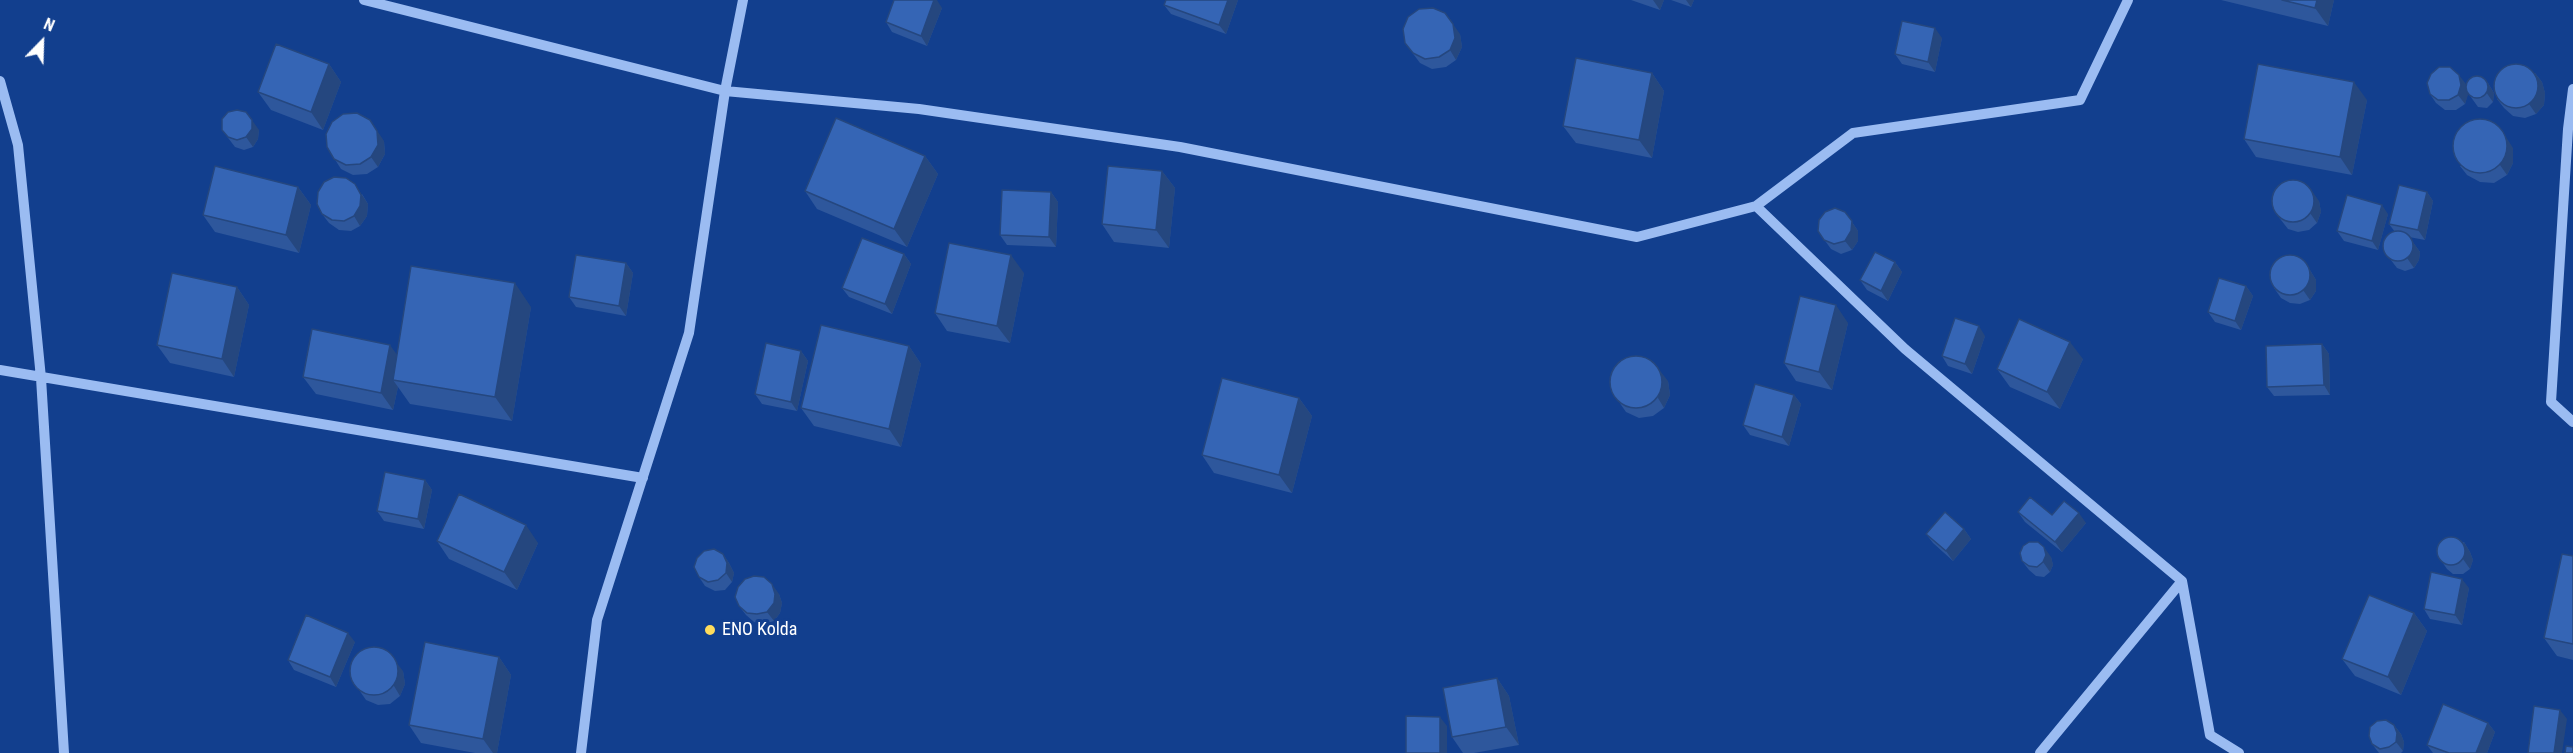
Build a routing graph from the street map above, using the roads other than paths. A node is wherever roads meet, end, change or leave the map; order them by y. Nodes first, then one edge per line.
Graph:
1 (364, 0) edge
2 (743, 0) edge
3 (2128, 0) edge
4 (0, 81) edge
5 (2573, 89) edge
6 (725, 91) junction
7 (1756, 206) junction
8 (0, 370) edge
9 (41, 378) junction
10 (2573, 422) edge
11 (644, 478) junction
12 (2182, 581) junction
13 (64, 753) edge
14 (581, 753) edge
15 (2040, 753) edge
16 (2239, 753) edge

1 - 6 street
2 - 6 street
3 - 7 street
4 - 9 street
5 - 10 street
6 - 7 street
6 - 11 street
7 - 12 street
8 - 9 street
9 - 11 street
9 - 13 street
11 - 14 street
12 - 15 street
12 - 16 street

